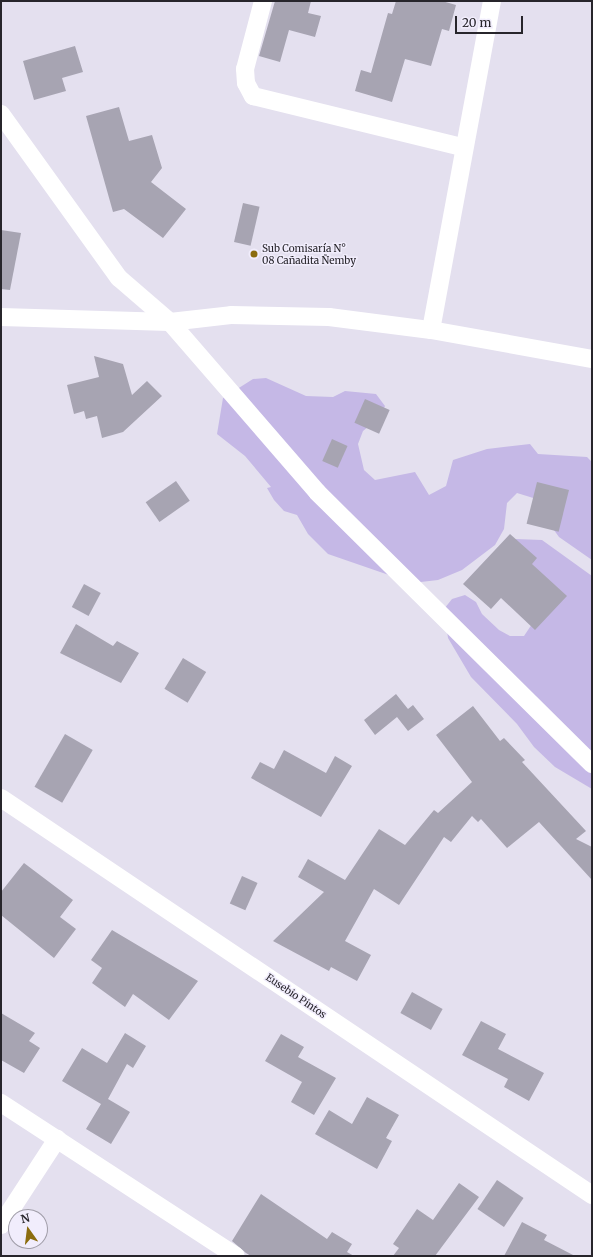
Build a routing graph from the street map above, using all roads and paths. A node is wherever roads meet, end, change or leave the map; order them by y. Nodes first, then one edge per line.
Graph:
1 (263, 1) edge
2 (492, 1) edge
3 (1, 114) edge
4 (463, 147) junction
5 (1, 316) edge
6 (170, 322) junction
7 (432, 330) junction
8 (592, 359) edge
9 (592, 764) edge
10 (1, 798) edge
11 (1, 1103) edge
12 (57, 1139) junction
13 (592, 1195) edge
14 (1, 1225) edge
15 (236, 1256) edge

1 - 4 street
2 - 4 street
3 - 6 street
4 - 7 street
5 - 6 street
6 - 7 street
6 - 9 street
7 - 8 street
10 - 13 street, Eusebio Pintos
11 - 12 street
12 - 14 street
12 - 15 street

